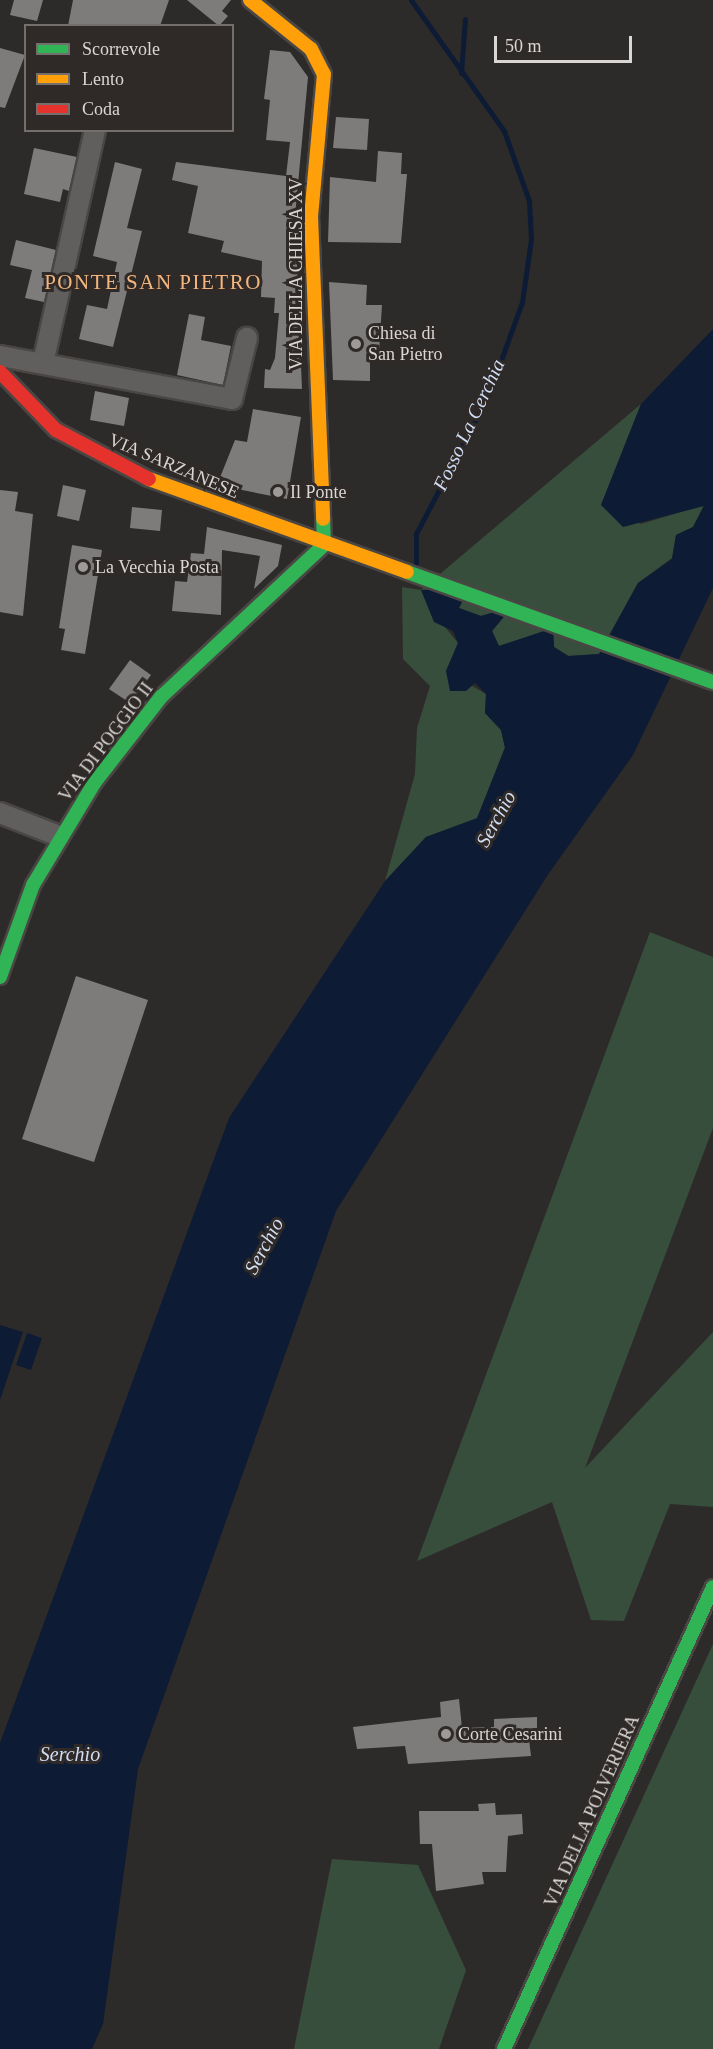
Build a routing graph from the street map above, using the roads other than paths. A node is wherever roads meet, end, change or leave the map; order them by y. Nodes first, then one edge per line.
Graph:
1 (250, 0) edge
2 (95, 132) edge
3 (247, 338) dead end
4 (0, 356) edge
5 (43, 363) junction
6 (0, 372) edge
7 (324, 545) junction
8 (713, 682) edge
9 (0, 813) edge
10 (59, 836) junction
11 (0, 977) edge
12 (713, 1587) edge
13 (504, 2049) edge

1 - 7 main road, VIA DELLA CHIESA XV
2 - 5 street
3 - 5 street
4 - 5 street
6 - 7 main road, VIA SARZANESE
7 - 8 main road, VIA SARZANESE
7 - 10 main road, VIA DI POGGIO II
9 - 10 street
10 - 11 main road, VIA DI POGGIO II
12 - 13 main road, VIA DELLA POLVERIERA

